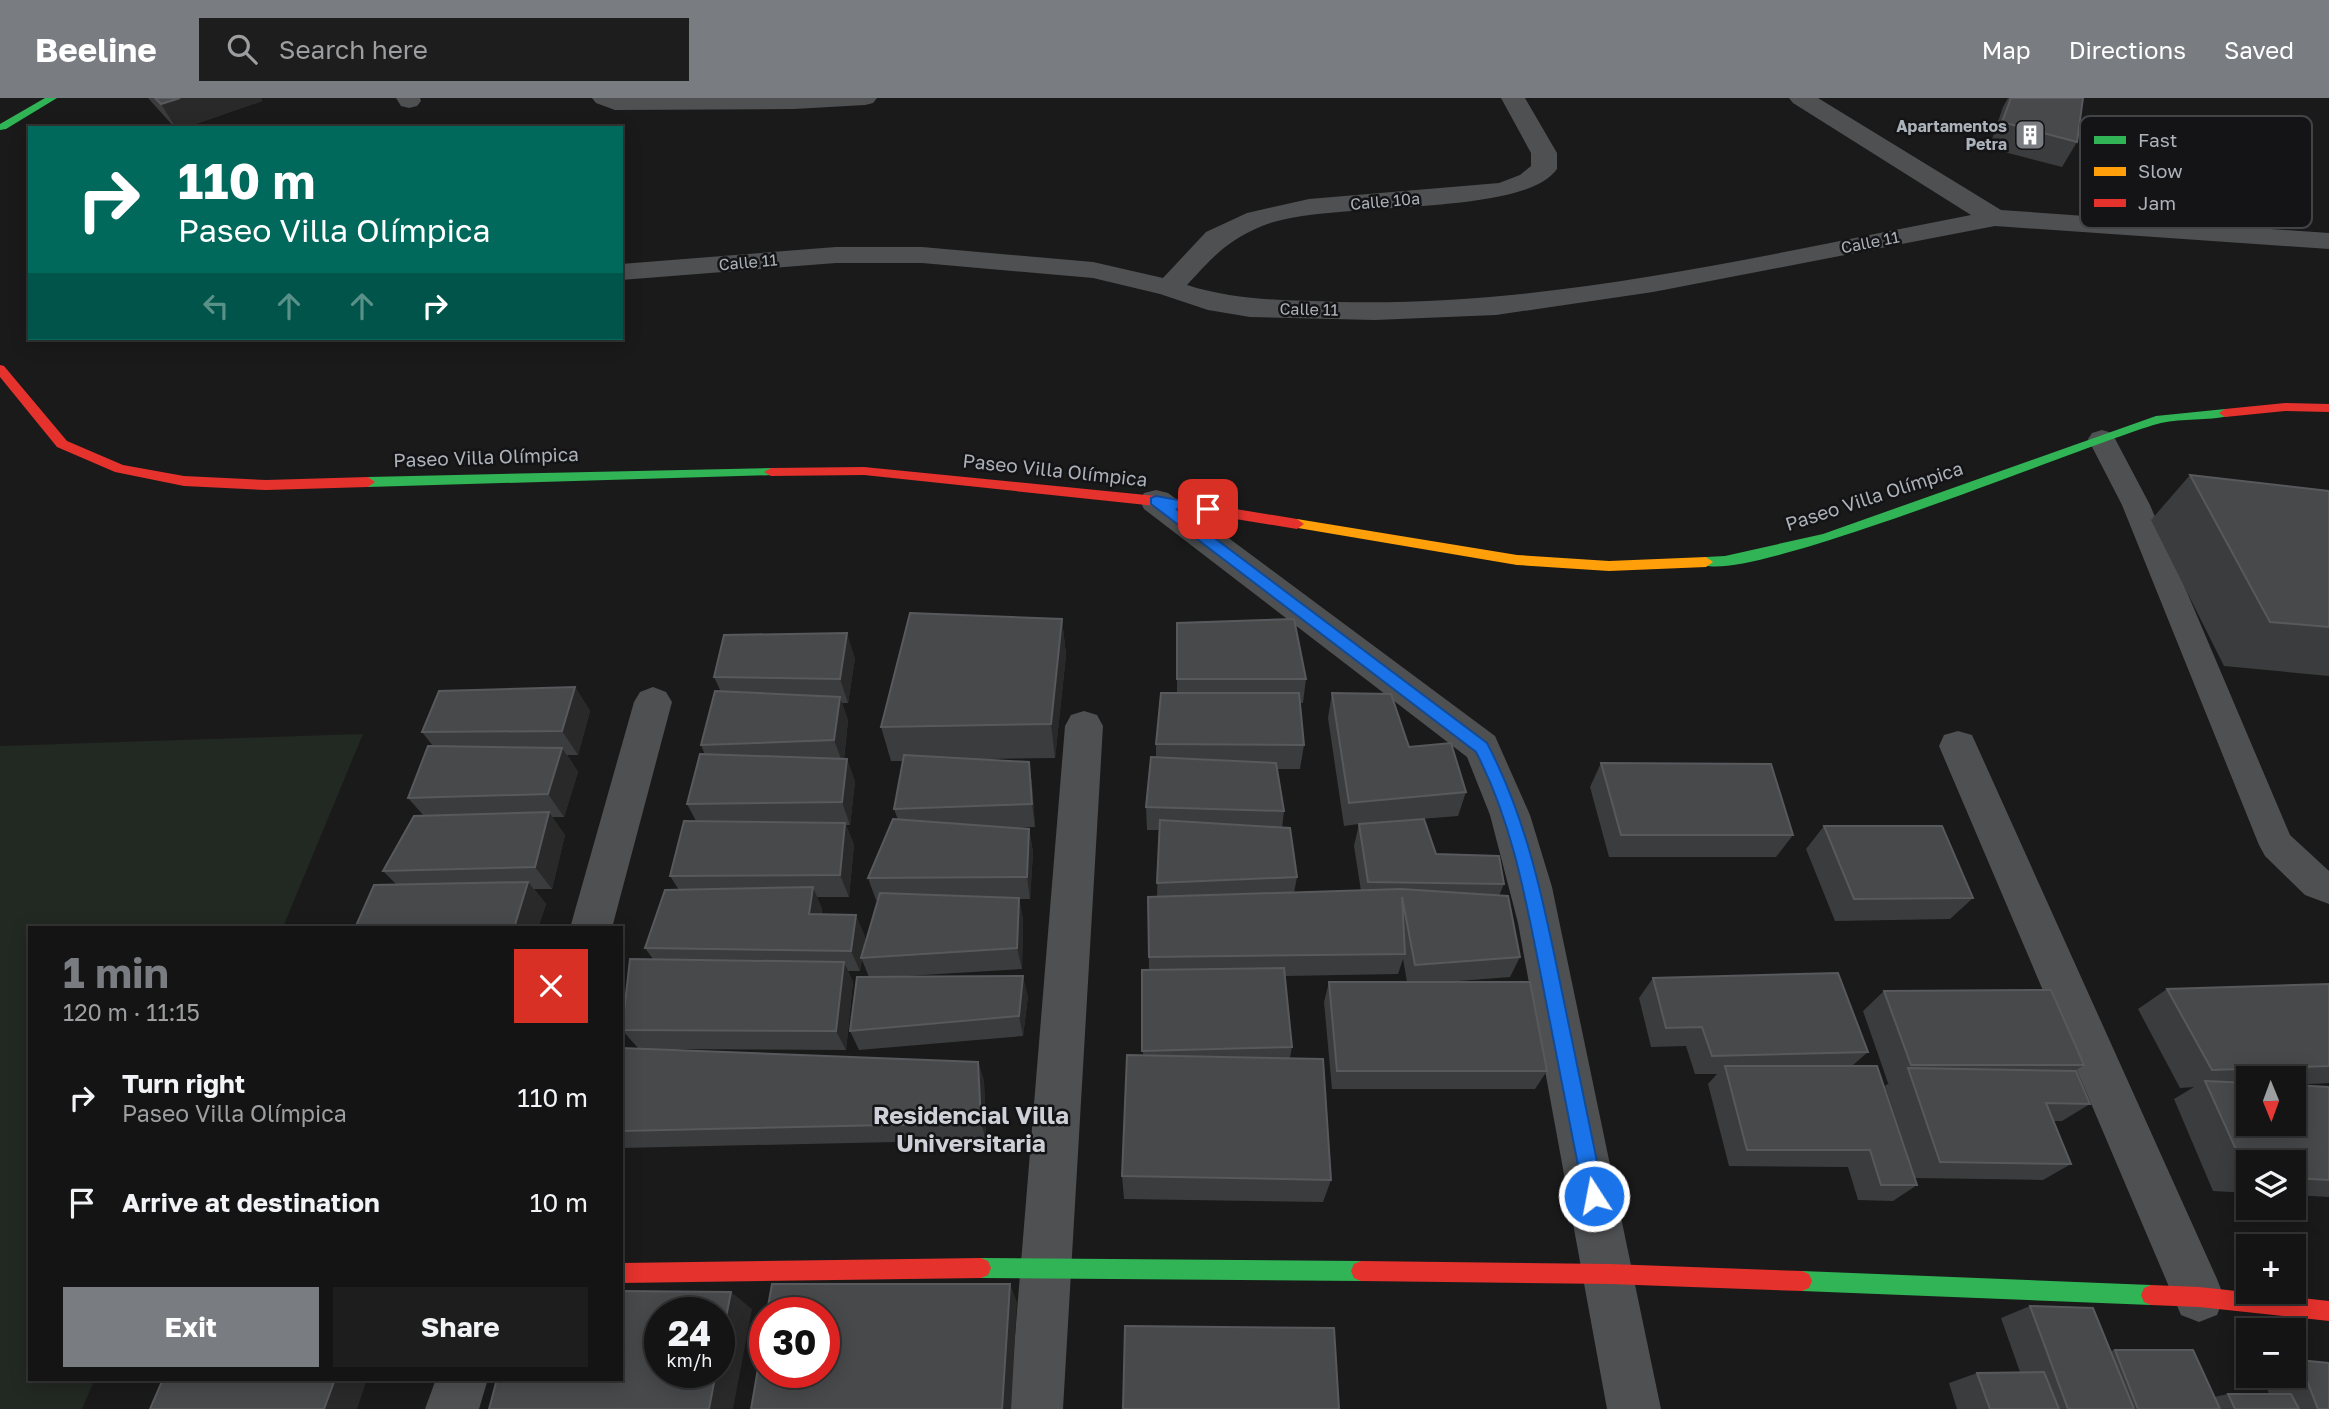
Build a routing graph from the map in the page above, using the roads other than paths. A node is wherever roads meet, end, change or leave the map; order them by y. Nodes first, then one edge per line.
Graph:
1 (52, 98) edge
2 (865, 98) edge
3 (1513, 98) edge
4 (1801, 98) edge
5 (609, 100) edge
6 (1, 128) edge
7 (1995, 218) junction
8 (2080, 224) edge
9 (2140, 228) edge
10 (2329, 241) edge
11 (623, 272) edge
12 (1170, 288) junction
13 (0, 369) edge
14 (2329, 408) edge
15 (2102, 439) junction
16 (1156, 501) junction
17 (653, 702) dead end
18 (1084, 726) dead end
19 (1958, 746) dead end
20 (2329, 888) edge
21 (592, 926) edge
22 (1046, 1267) junction
23 (623, 1273) edge
24 (1610, 1274) junction
25 (2199, 1297) junction
26 (2329, 1311) edge
27 (461, 1381) edge
28 (452, 1409) edge
29 (1037, 1409) edge
30 (1634, 1409) edge

1 - 6 main road
2 - 5 street
3 - 12 street, Calle 10a
4 - 7 street
7 - 8 street
7 - 12 street, Calle 11
9 - 10 street
11 - 12 street, Calle 11
13 - 16 main road, Paseo Villa Olímpica
14 - 15 main road, Paseo Villa Olímpica
15 - 16 main road, Paseo Villa Olímpica
15 - 20 lane
16 - 24 street
17 - 21 street
18 - 22 street
19 - 25 street
22 - 23 main road
22 - 24 main road
22 - 29 street
24 - 25 main road
24 - 30 street
25 - 26 main road
27 - 28 street

